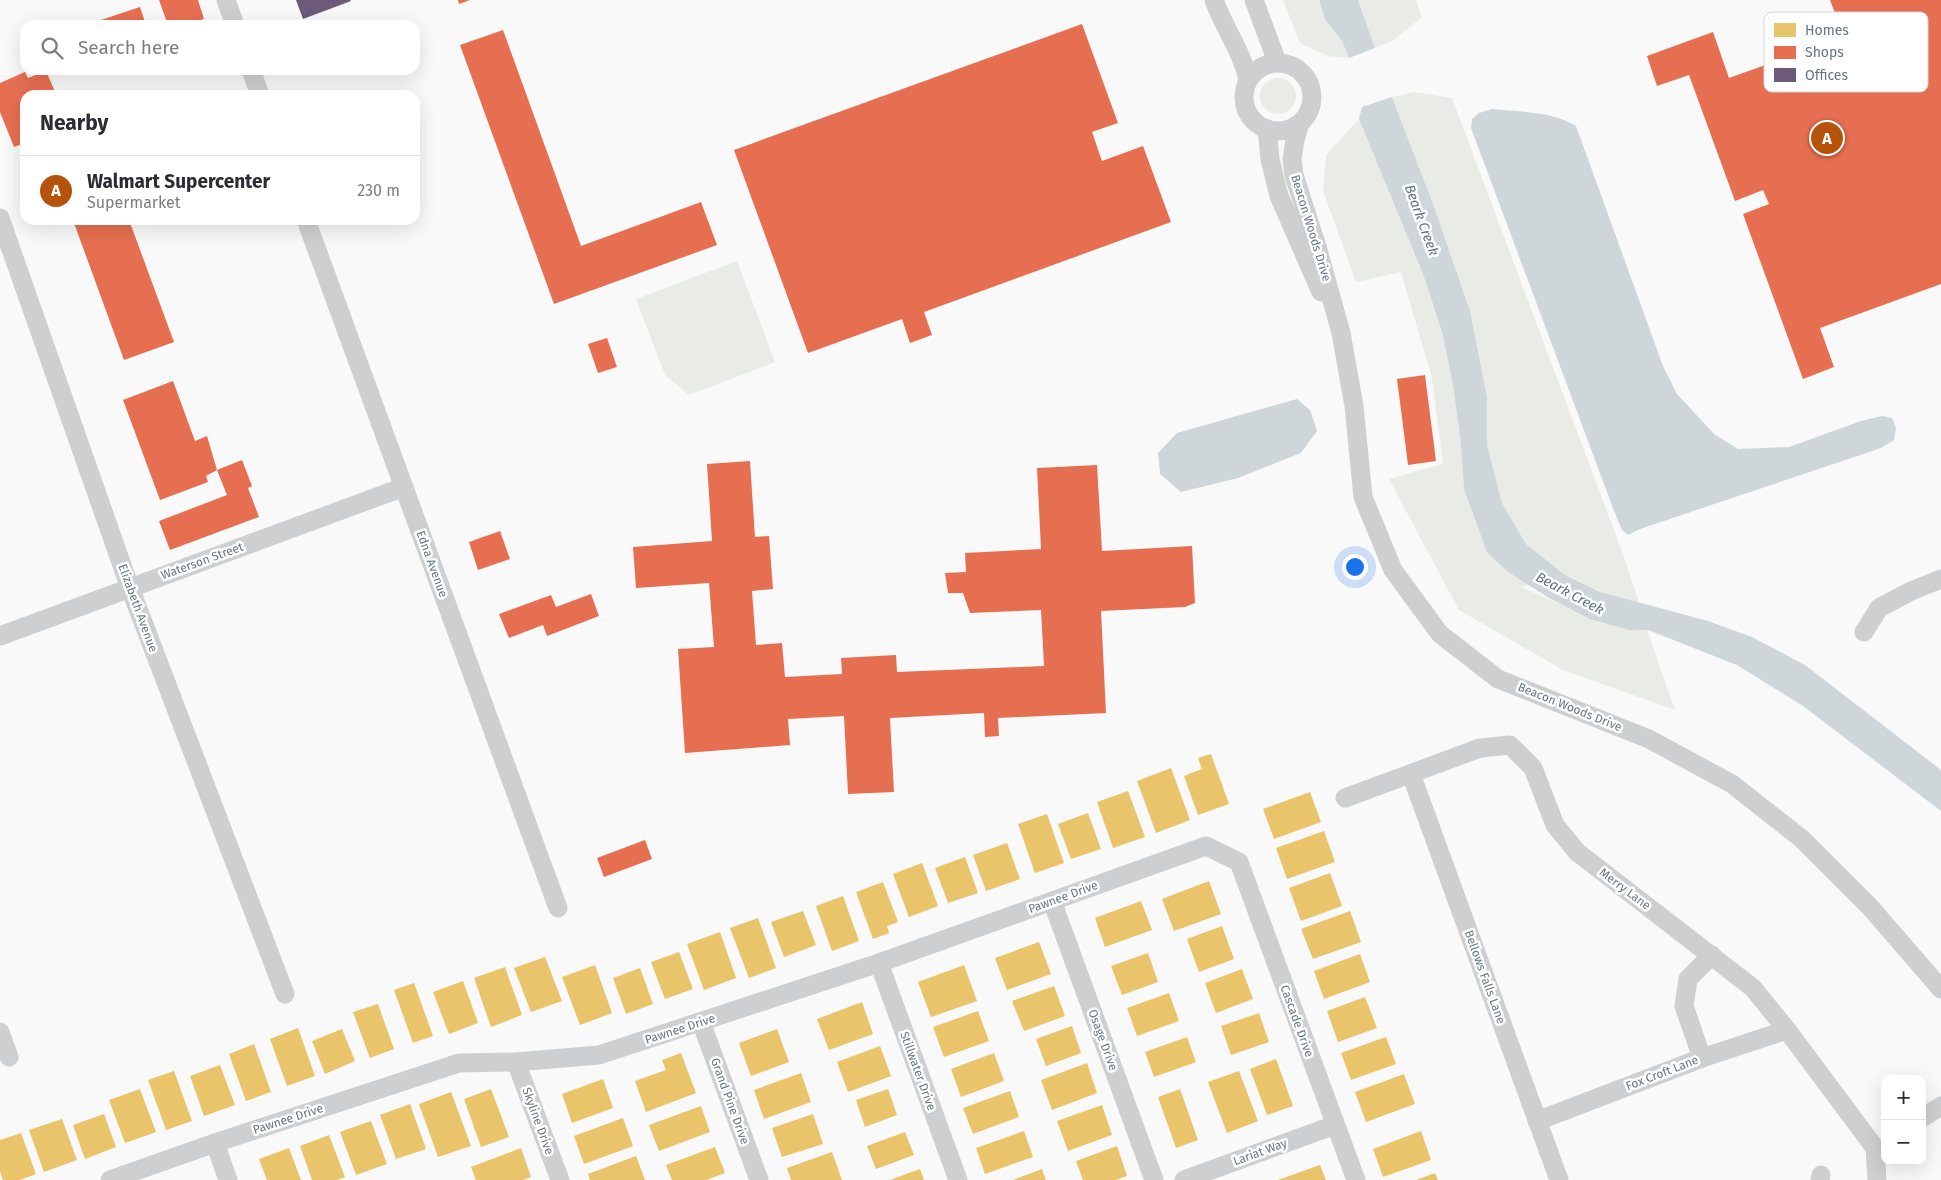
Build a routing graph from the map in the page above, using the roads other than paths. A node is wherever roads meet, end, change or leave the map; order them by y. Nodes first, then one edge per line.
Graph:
1 (226, 0) edge
2 (1214, 0) edge
3 (1254, 0) edge
4 (233, 20) edge
5 (1277, 62) junction
6 (253, 75) edge
7 (1248, 80) junction
8 (258, 90) edge
9 (1300, 122) junction
10 (1267, 129) junction
11 (0, 218) edge
12 (308, 225) edge
13 (1341, 333) junction
14 (404, 487) junction
15 (1941, 580) edge
16 (130, 588) junction
17 (1864, 632) dead end
18 (0, 636) edge
19 (1411, 774) junction
20 (1345, 798) dead end
21 (1239, 862) joint
22 (1052, 901) junction
23 (558, 908) dead end
24 (1712, 955) junction
25 (878, 963) junction
26 (1941, 990) edge
27 (285, 994) dead end
28 (701, 1022) junction
29 (1788, 1030) junction
30 (0, 1032) edge
31 (9, 1057) dead end
32 (1702, 1058) junction
33 (516, 1062) junction
34 (1941, 1106) edge
35 (1926, 1115) edge
36 (1537, 1121) junction
37 (1335, 1124) junction
38 (215, 1143) junction
39 (1880, 1145) edge
40 (110, 1180) edge
41 (228, 1180) edge
42 (560, 1180) edge
43 (759, 1180) edge
44 (958, 1180) edge
45 (1154, 1180) edge
46 (1184, 1180) edge
47 (1356, 1180) edge
48 (1558, 1180) edge
49 (1877, 1180) edge

1 - 4 street
2 - 7 street
3 - 5 street
5 - 7 street
5 - 9 street, Beacon Woods Drive
6 - 8 street
7 - 10 street
9 - 10 street
9 - 13 street, Beacon Woods Drive
10 - 13 street, Beacon Woods Drive
11 - 16 street, Elizabeth Avenue
12 - 14 street, Edna Avenue
13 - 26 street, Beacon Woods Drive
14 - 16 street, Waterson Street
14 - 23 street, Edna Avenue
15 - 17 street
16 - 18 street, Waterson Street
16 - 27 street, Elizabeth Avenue
19 - 20 street, Merry Lane
19 - 24 street, Merry Lane
19 - 36 street, Bellows Falls Lane
21 - 22 street, Pawnee Drive
21 - 37 street, Cascade Drive
22 - 25 street, Pawnee Drive
22 - 45 street, Osage Drive
24 - 29 street, Merry Lane
24 - 32 street
25 - 28 street, Pawnee Drive
25 - 44 street, Stillwater Drive
28 - 33 street, Pawnee Drive
28 - 43 street, Grand Pine Drive
29 - 32 street, Fox Croft Lane
29 - 39 street, Merry Lane
30 - 31 street
32 - 36 street, Fox Croft Lane
33 - 38 street, Pawnee Drive
33 - 42 street, Skyline Drive
34 - 35 street
36 - 48 street, Bellows Falls Lane
37 - 46 street, Lariat Way
37 - 47 street, Cascade Drive
38 - 40 street, Pawnee Drive
38 - 41 street
39 - 49 street

